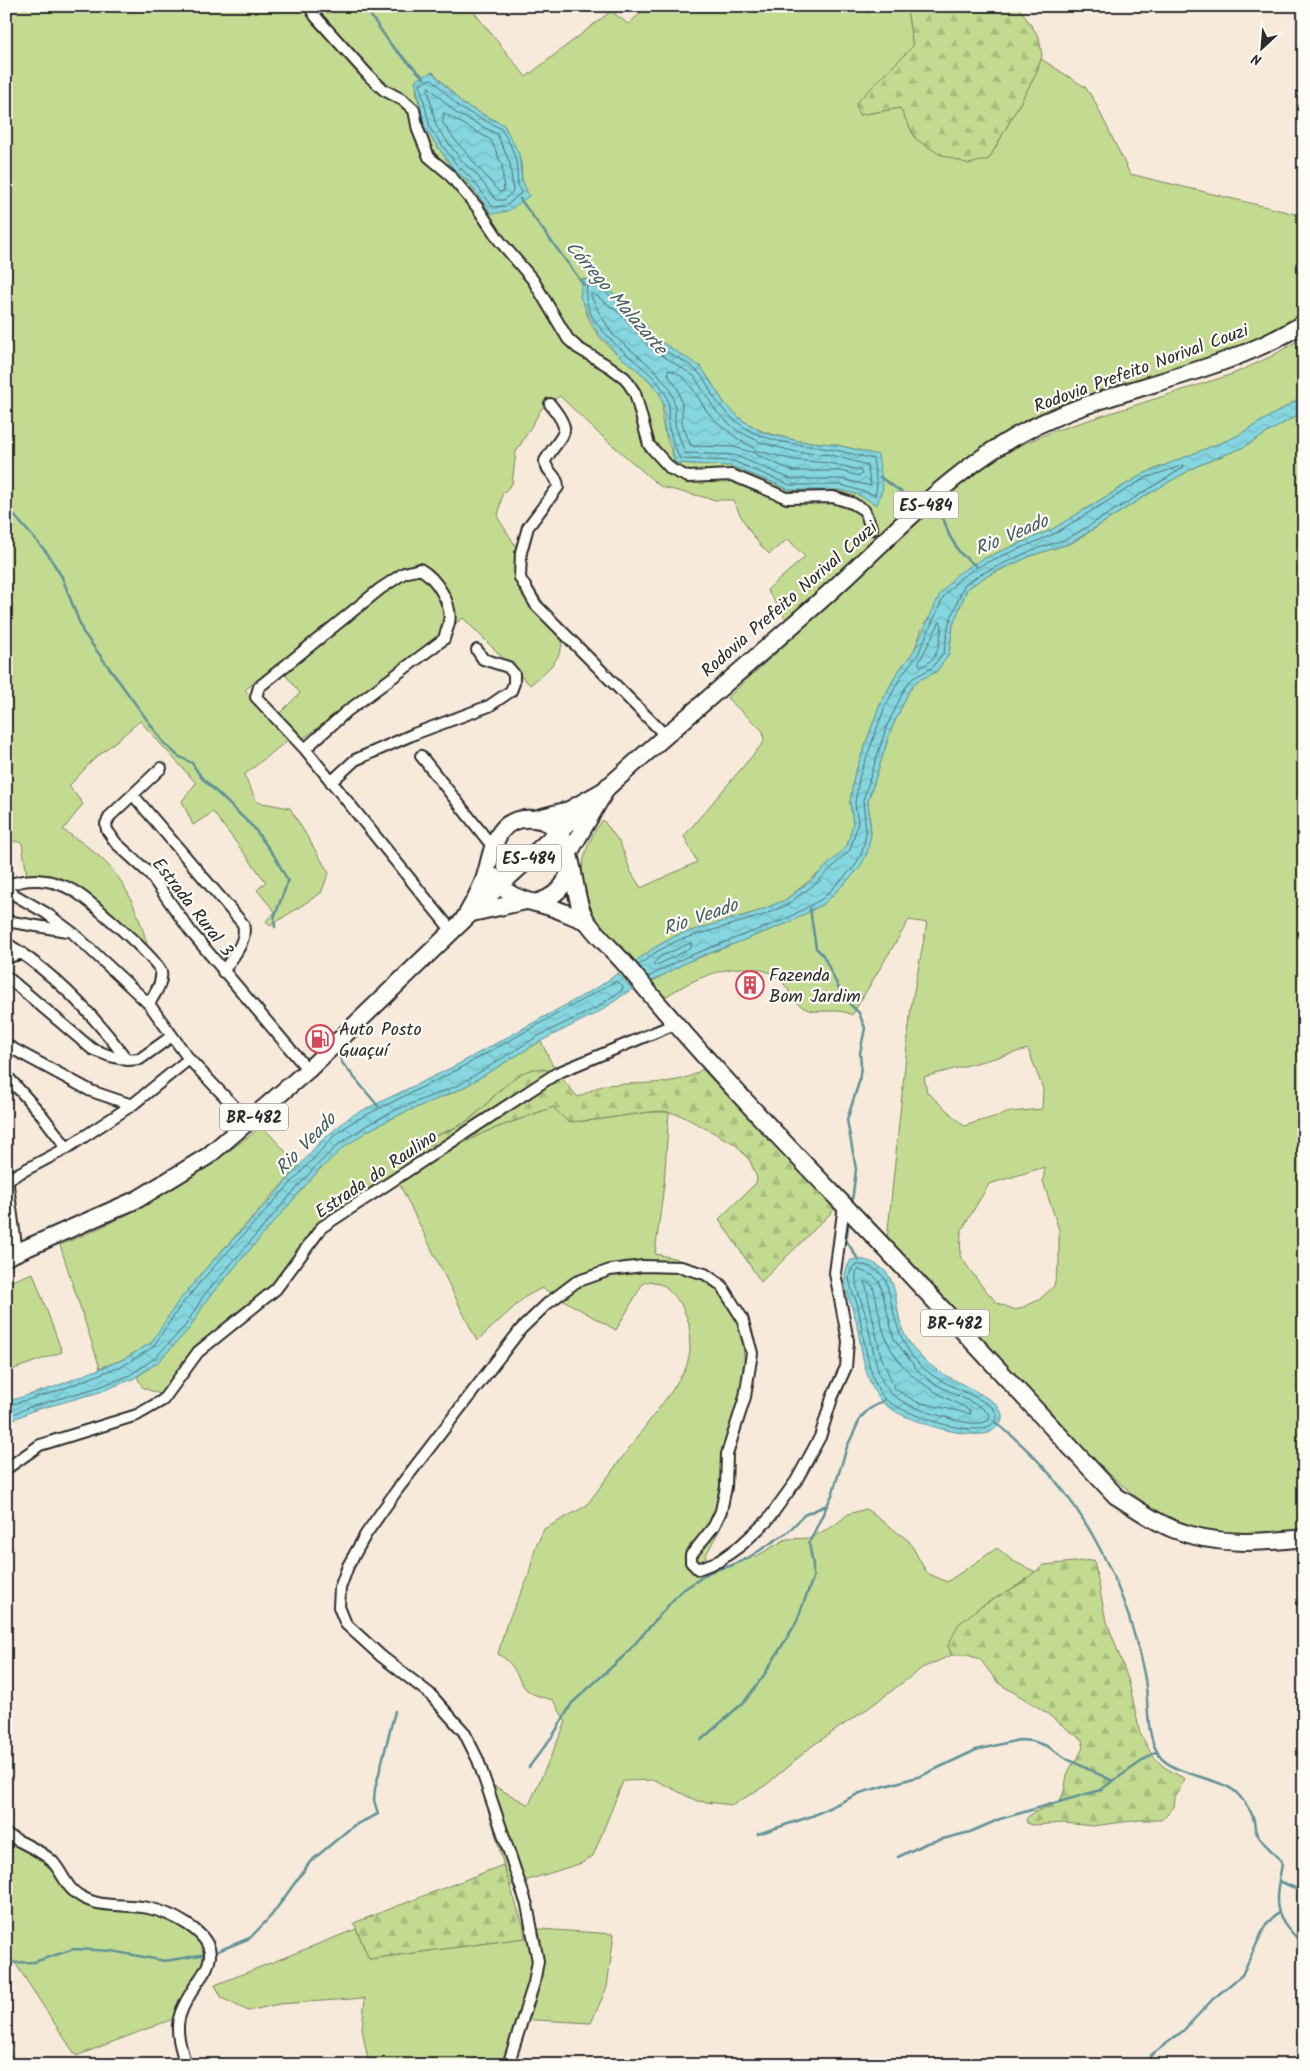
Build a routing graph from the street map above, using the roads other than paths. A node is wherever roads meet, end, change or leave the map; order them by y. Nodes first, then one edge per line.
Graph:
1 (309, 6) edge
2 (1304, 323) edge
3 (550, 404) dead end
4 (872, 529) dead end
5 (476, 650) dead end
6 (664, 735) junction
7 (304, 749) junction
8 (421, 756) dead end
9 (161, 768) dead end
10 (331, 782) junction
11 (606, 788) junction
12 (132, 795) junction
13 (535, 819) junction
14 (559, 831) junction
15 (491, 848) junction
16 (569, 857) junction
17 (500, 885) junction
18 (6, 886) edge
19 (6, 890) edge
20 (530, 902) junction
21 (6, 921) edge
22 (586, 921) junction
23 (462, 922) junction
24 (73, 933) junction
25 (6, 943) edge
26 (22, 953) junction
27 (6, 958) edge
28 (223, 972) junction
29 (6, 976) edge
30 (149, 1004) junction
31 (675, 1024) junction
32 (172, 1036) junction
33 (6, 1045) edge
34 (189, 1059) junction
35 (127, 1060) junction
36 (308, 1070) junction
37 (6, 1075) edge
38 (132, 1105) junction
39 (249, 1122) junction
40 (67, 1148) junction
41 (7, 1175) edge
42 (844, 1205) junction
43 (12, 1255) edge
44 (6, 1469) edge
45 (1304, 1538) edge
46 (6, 1834) edge
47 (186, 2065) edge
48 (508, 2065) edge

1 - 4 street
2 - 6 main road, Rodovia Prefeito Norival Couzi / ES-484
3 - 6 street
5 - 10 street
6 - 11 main road, Rodovia Prefeito Norival Couzi / ES-484
7 - 7 street
7 - 10 street
8 - 15 street
9 - 12 street, Estrada Rural 3
10 - 23 street
11 - 13 main road
11 - 14 main road, ES-484
11 - 16 main road
12 - 28 street, Estrada Rural 3
12 - 28 street, Estrada Rural 3
13 - 14 main road
13 - 15 main road, BR-482
14 - 16 main road, BR-482
14 - 17 main road, ES-484
15 - 17 main road
15 - 23 main road, BR-482
16 - 20 main road
16 - 22 main road, BR-482
17 - 20 main road, BR-482
17 - 23 main road, ES-484
18 - 30 street
19 - 24 street
20 - 22 main road, BR-482
20 - 23 main road
21 - 24 street
22 - 31 main road, BR-482
23 - 36 main road, BR-482
24 - 30 street
25 - 26 street
26 - 27 street
26 - 35 street
28 - 36 street, Estrada Rural 3
29 - 35 street
30 - 32 street
31 - 42 main road, BR-482
31 - 44 street, Estrada do Raulino
32 - 34 street
32 - 35 street
33 - 38 street
34 - 38 street
34 - 39 street
36 - 39 main road, BR-482
37 - 40 street
38 - 40 street
39 - 43 main road, BR-482
40 - 41 street
41 - 43 street
42 - 45 main road, BR-482
42 - 48 street
46 - 47 street

